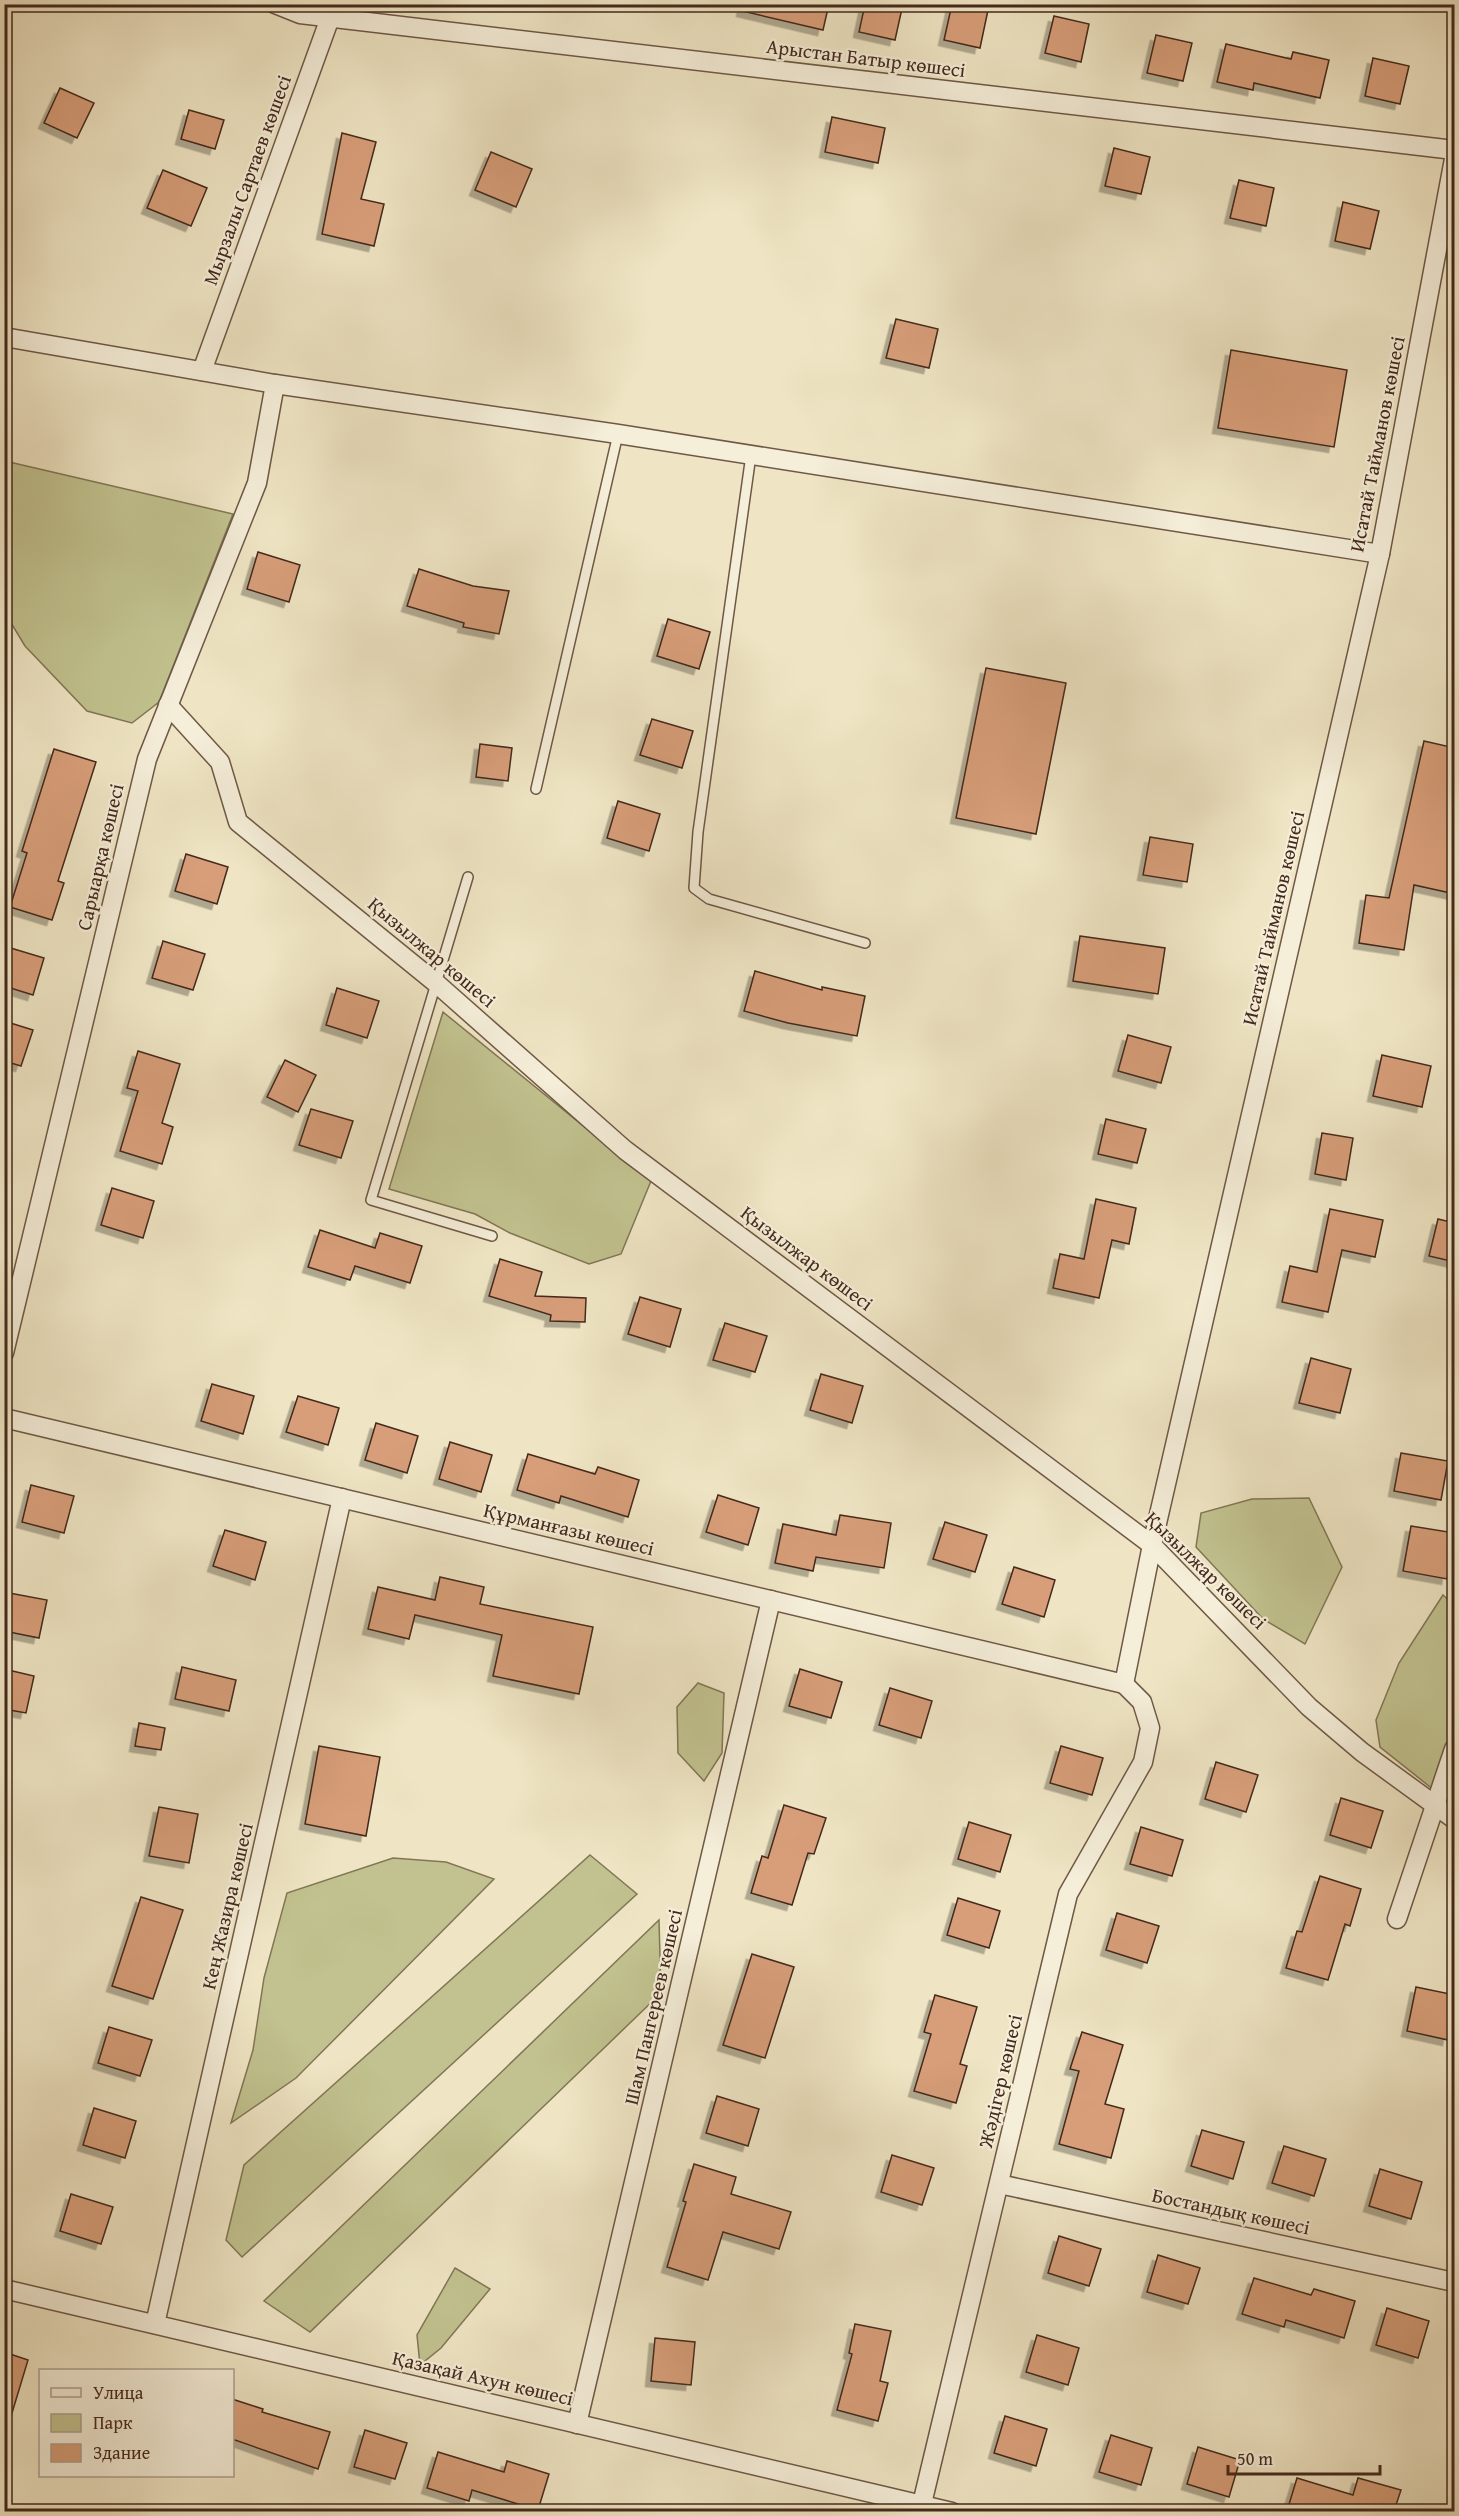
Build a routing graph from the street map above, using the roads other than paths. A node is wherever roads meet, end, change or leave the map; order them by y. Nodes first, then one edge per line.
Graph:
1 (275, 4) edge
2 (332, 11) edge
3 (1455, 150) edge
4 (1455, 159) edge
5 (4, 337) edge
6 (202, 371) junction
7 (275, 384) junction
8 (618, 434) junction
9 (751, 455) junction
10 (1380, 554) junction
11 (168, 705) junction
12 (536, 789) dead end
13 (468, 876) dead end
14 (865, 943) dead end
15 (436, 983) junction
16 (492, 1236) dead end
17 (4, 1353) edge
18 (4, 1418) edge
19 (342, 1498) junction
20 (1152, 1545) junction
21 (771, 1600) junction
22 (1124, 1684) junction
23 (1455, 1749) edge
24 (1437, 1806) junction
25 (1455, 1819) edge
26 (1397, 1919) dead end
27 (999, 2184) junction
28 (1455, 2282) edge
29 (4, 2289) edge
30 (155, 2324) junction
31 (578, 2424) junction
32 (921, 2508) edge
33 (952, 2511) edge

1 - 2 street, Арыстан Батыр көшесі
2 - 3 street, Арыстан Батыр көшесі
2 - 6 street, Мырзалы Сартаев көшесі
4 - 10 street, Исатай Тайманов көшесі
5 - 6 street
6 - 7 street
7 - 8 street
7 - 11 street, Сарыарқа көшесі
8 - 9 street
8 - 12 lane
9 - 10 street
9 - 14 lane
10 - 20 street, Исатай Тайманов көшесі
11 - 15 street, Қызылжар көшесі
11 - 17 street, Сарыарқа көшесі
13 - 15 lane
15 - 16 lane
15 - 20 street, Қызылжар көшесі
18 - 19 street, Құрманғазы көшесі
19 - 21 street, Құрманғазы көшесі
19 - 30 street, Кең Жазира көшесі
20 - 22 street, Исатай Тайманов көшесі
20 - 24 street, Қызылжар көшесі
21 - 22 street, Құрманғазы көшесі
21 - 31 street, Шам Пангереев көшесі
22 - 27 street, Жәдігер көшесі
23 - 24 street
24 - 25 street, Қызылжар көшесі
24 - 26 street
27 - 28 street, Бостандық көшесі
27 - 32 street, Жәдігер көшесі
29 - 30 street, Қазақай Ахун көшесі
30 - 31 street, Қазақай Ахун көшесі
31 - 32 street, Қазақай Ахун көшесі
32 - 33 street, Қазақай Ахун көшесі

